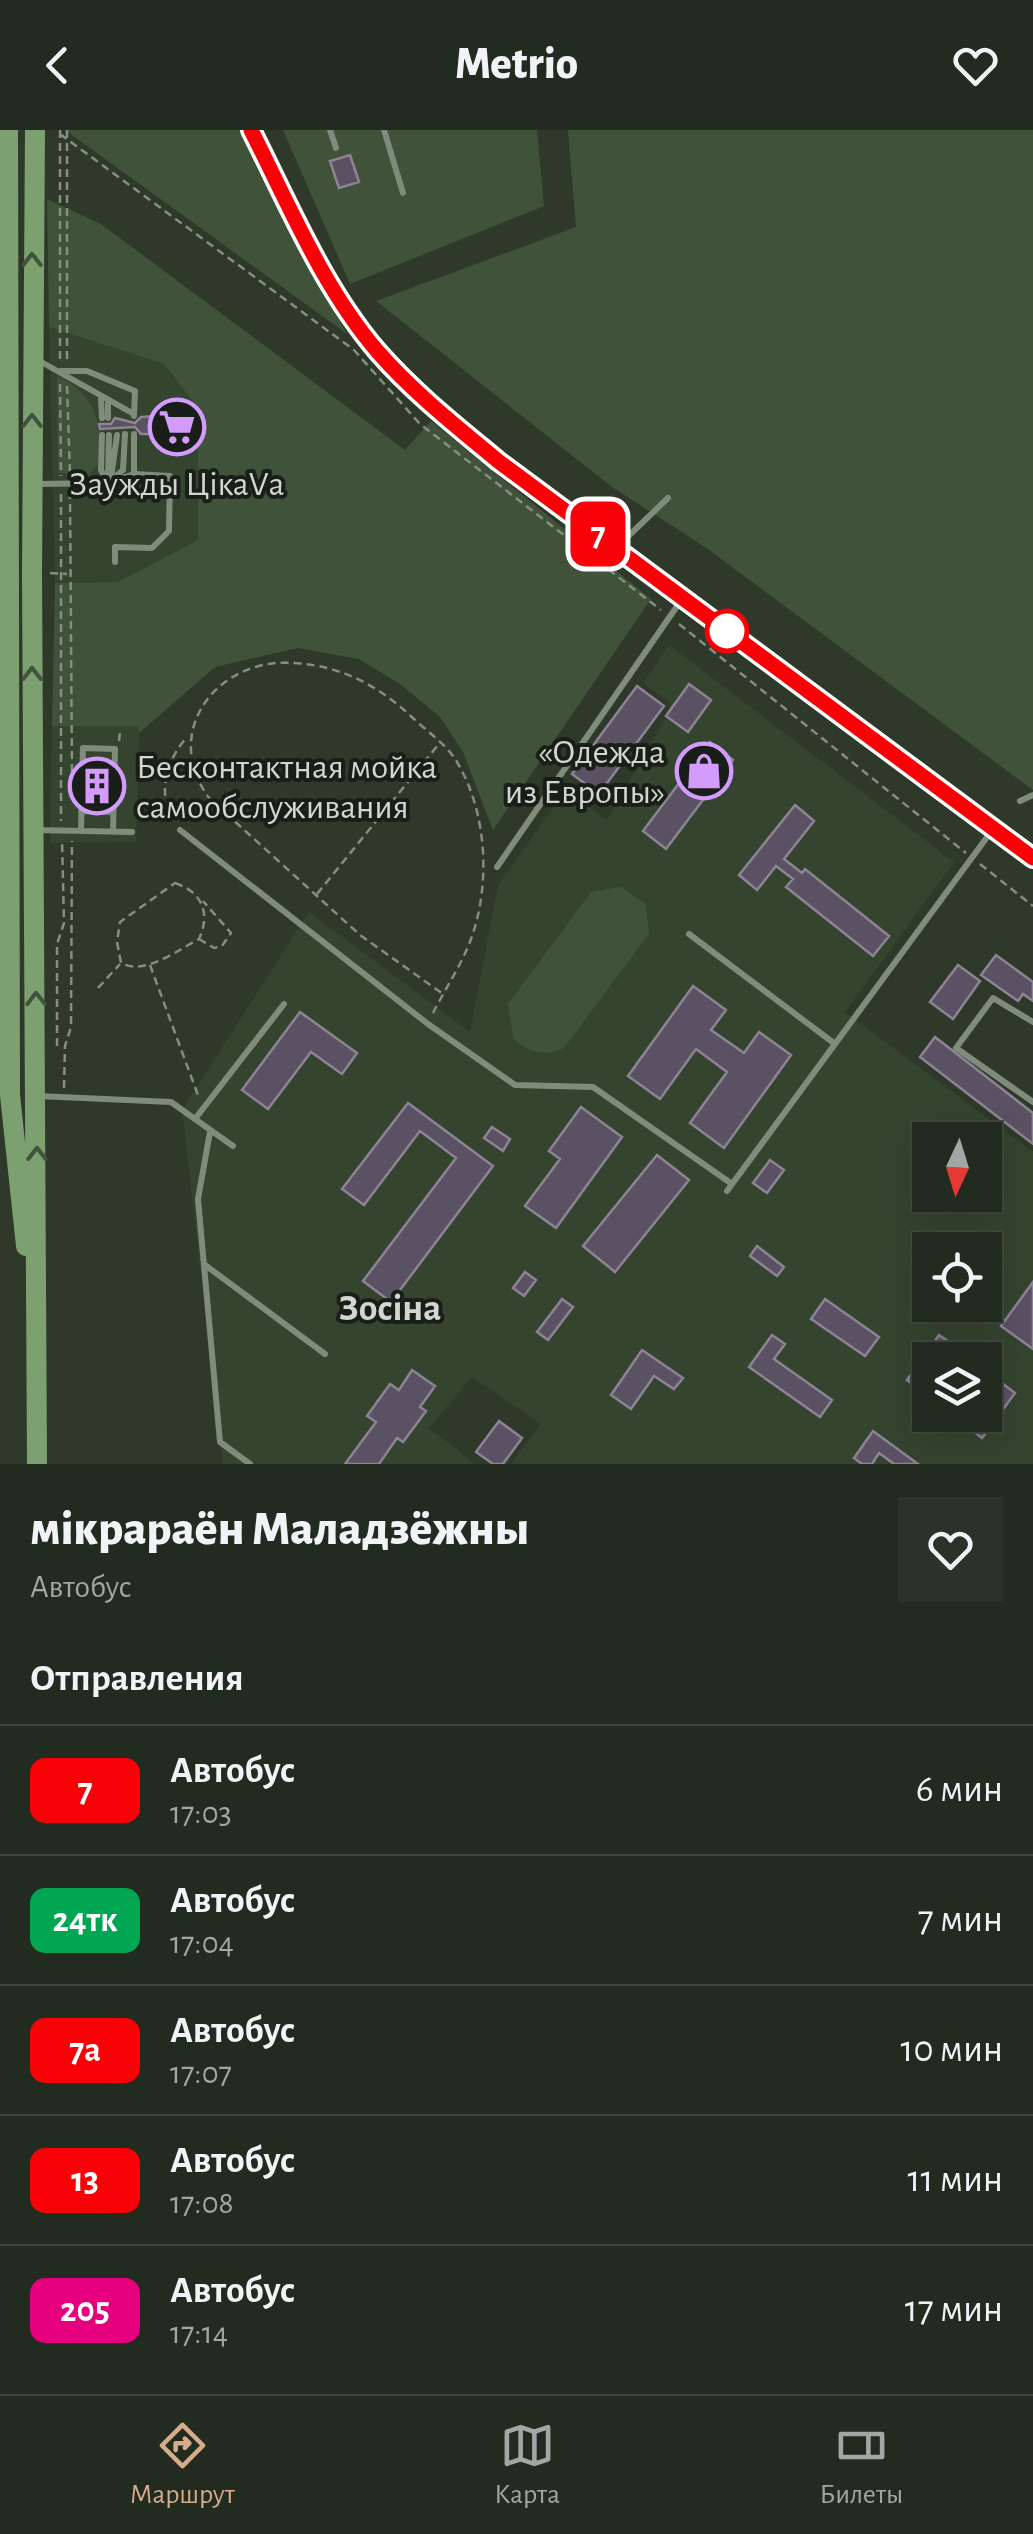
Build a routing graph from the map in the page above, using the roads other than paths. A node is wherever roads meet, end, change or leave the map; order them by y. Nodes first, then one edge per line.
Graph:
1 (8, 130) edge
2 (35, 130) edge
3 (251, 130) edge
4 (330, 130) edge
5 (384, 130) edge
6 (336, 148) dead end
7 (403, 193) dead end
8 (32, 358) junction
9 (65, 373) junction
10 (108, 402) junction
11 (115, 417) junction
12 (117, 435) junction
13 (134, 474) junction
14 (108, 483) junction
15 (32, 484) junction
16 (668, 498) dead end
17 (616, 548) junction
18 (115, 562) dead end
19 (3, 593) edge
20 (682, 598) junction
21 (1033, 795) edge
22 (1020, 801) dead end
23 (81, 812) junction
24 (113, 812) junction
25 (994, 828) junction
26 (34, 830) junction
27 (180, 830) road end
28 (76, 831) junction
29 (112, 832) junction
30 (132, 832) dead end
31 (1033, 858) edge
32 (497, 867) dead end
33 (689, 934) dead end
34 (284, 1004) dead end
35 (1033, 1022) edge
36 (835, 1044) junction
37 (37, 1096) junction
38 (1033, 1102) edge
39 (195, 1119) junction
40 (210, 1132) junction
41 (233, 1146) dead end
42 (204, 1264) junction
43 (36, 1307) junction
44 (325, 1354) dead end
45 (37, 1464) edge
46 (250, 1464) edge

1 - 19 highway
8 -> 2 highway
3 - 17 main road
4 - 6 lane
5 - 7 lane
8 - 9 lane
15 -> 8 highway
9 - 10 lane
9 - 11 lane
10 - 11 lane
10 - 11 lane
12 - 13 lane
12 - 14 lane
12 - 14 lane
13 - 14 lane
13 - 18 lane
14 - 15 lane
26 -> 15 highway
16 - 17 lane
17 - 20 main road
19 - 43 highway
20 - 25 main road
20 - 32 lane
21 - 22 lane
23 - 24 lane
23 - 24 lane
23 - 28 lane
24 - 29 lane
25 - 31 main road
25 - 36 lane
26 - 28 lane
37 -> 26 highway
27 - 36 lane
28 - 29 lane
29 - 30 lane
33 - 36 lane
34 - 39 lane
35 - 38 lane
37 - 39 lane
43 -> 37 highway
39 - 40 lane
40 - 41 lane
40 - 42 lane
42 - 44 lane
42 - 46 lane
43 - 45 highway

